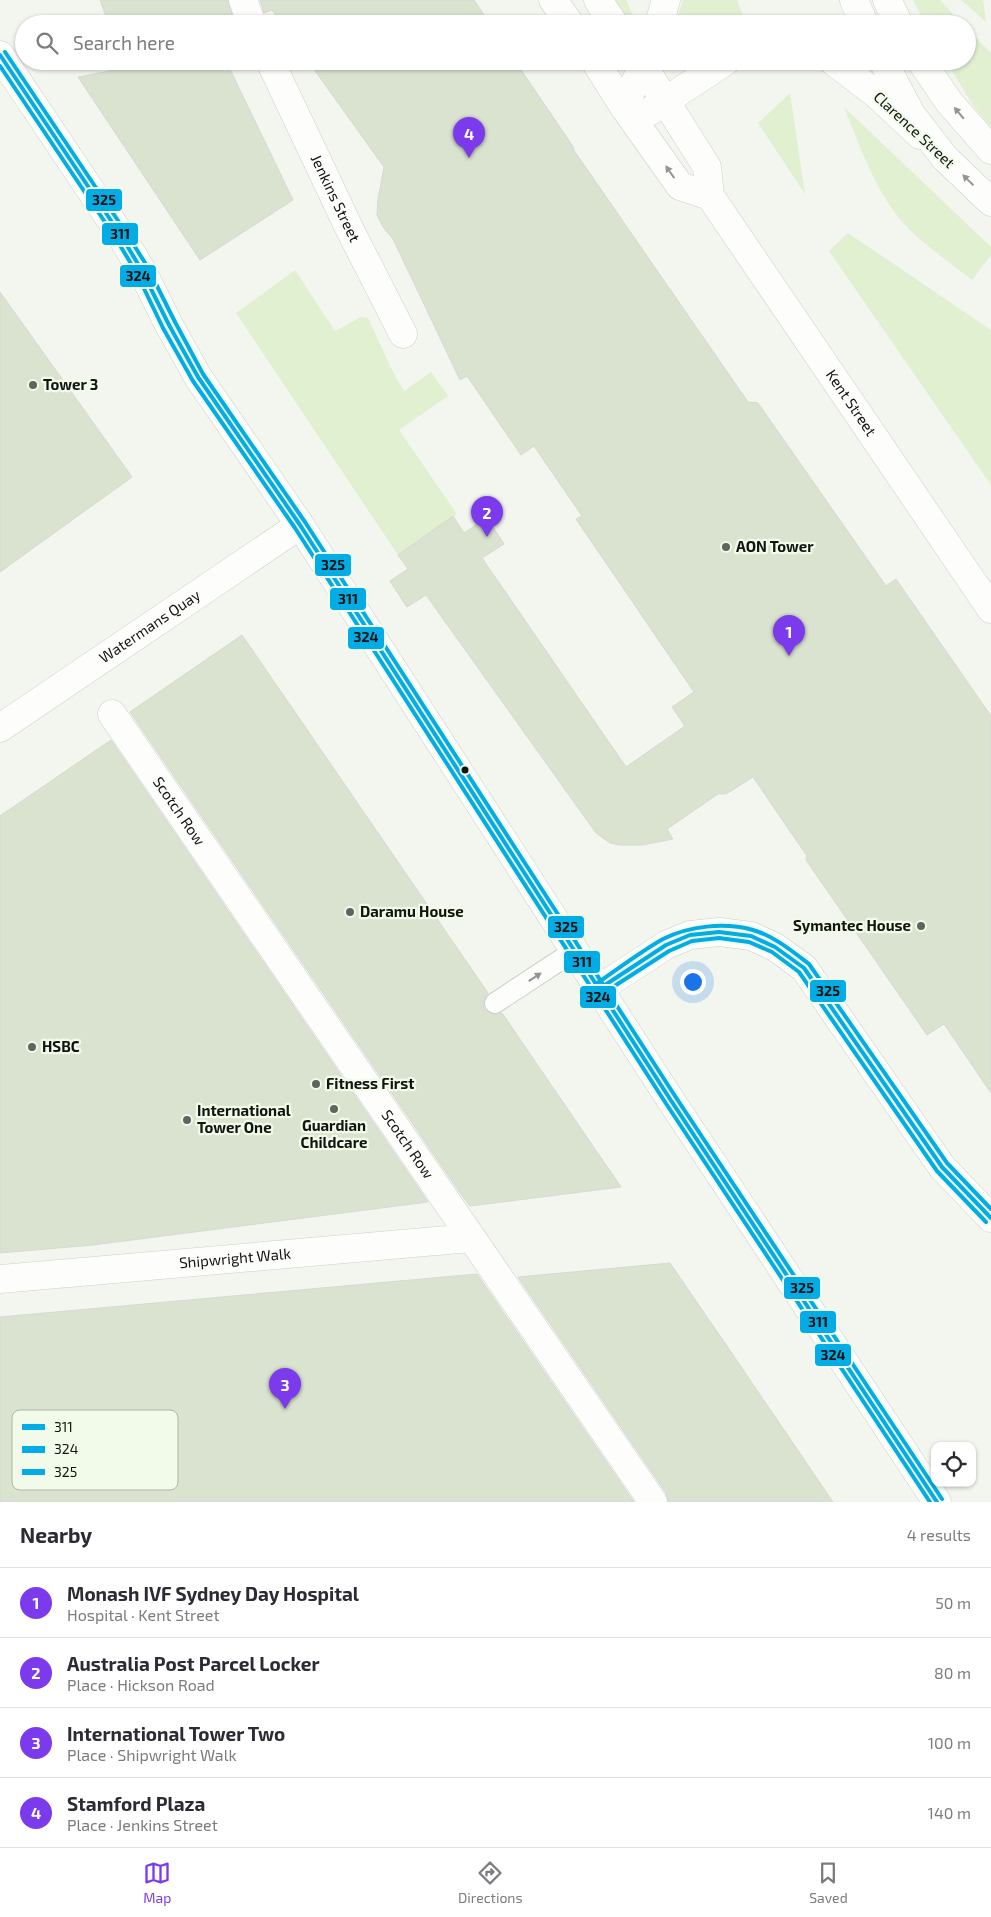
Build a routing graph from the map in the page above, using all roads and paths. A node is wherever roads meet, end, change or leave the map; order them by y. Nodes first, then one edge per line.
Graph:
1 (243, 0) edge
2 (553, 0) edge
3 (598, 0) edge
4 (666, 0) edge
5 (854, 0) edge
6 (887, 0) edge
7 (249, 15) edge
8 (564, 15) edge
9 (608, 15) edge
10 (662, 15) edge
11 (860, 15) edge
12 (894, 15) edge
13 (0, 55) edge
14 (274, 70) edge
15 (601, 70) edge
16 (640, 70) edge
17 (646, 70) edge
18 (712, 70) edge
19 (845, 70) edge
20 (888, 70) edge
21 (926, 70) edge
22 (665, 101) junction
23 (629, 114) junction
24 (991, 150) edge
25 (945, 158) junction
26 (710, 196) junction
27 (991, 202) edge
28 (403, 334) dead end
29 (300, 525) junction
30 (991, 609) edge
31 (112, 714) dead end
32 (0, 728) edge
33 (574, 951) junction
34 (599, 989) junction
35 (495, 1003) dead end
36 (991, 1218) edge
37 (471, 1238) junction
38 (0, 1279) edge
39 (653, 1502) edge
40 (938, 1502) edge

1 - 7 main road
2 - 8 main road
3 - 9 main road
4 - 10 main road
5 - 11 main road
6 - 12 main road
13 - 29 main road
14 - 28 main road, Jenkins Street
15 - 23 main road
16 - 23 main road
17 - 22 main road, Kent Street
18 - 22 main road
19 - 25 main road, Clarence Street
20 - 25 main road
24 -> 21 main road
22 - 23 main road
22 - 26 main road, Kent Street
26 -> 23 main road
27 -> 25 main road, Clarence Street
26 - 30 main road, Kent Street
29 - 32 main road, Watermans Quay
29 - 33 main road
31 - 37 main road, Scotch Row
33 - 34 main road
35 -> 33 lane
34 - 36 main road
34 - 40 main road
37 - 38 main road, Shipwright Walk
37 - 39 main road, Scotch Row

